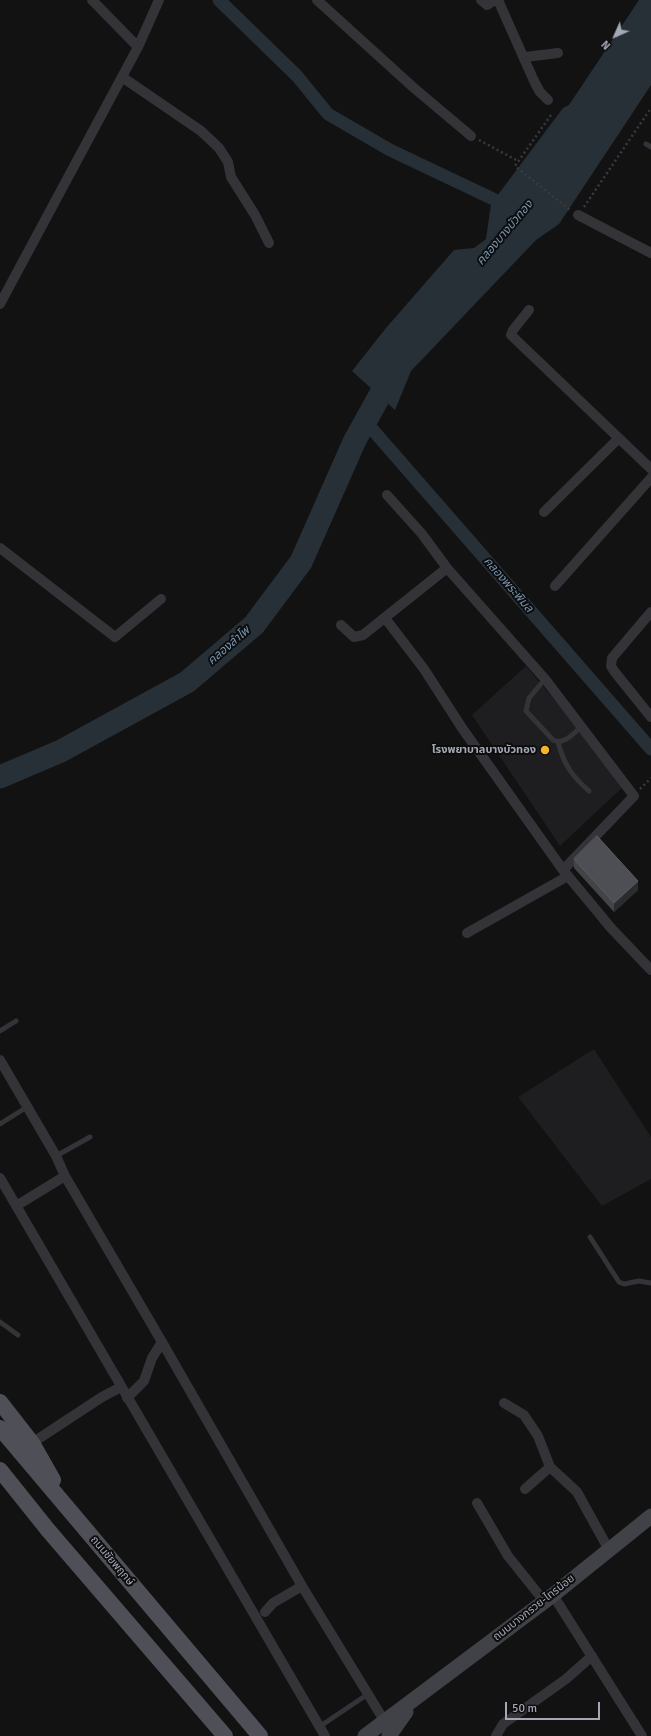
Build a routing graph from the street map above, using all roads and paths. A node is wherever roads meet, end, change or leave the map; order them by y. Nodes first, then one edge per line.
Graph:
1 (92, 0) edge
2 (159, 0) edge
3 (317, 0) edge
4 (481, 0) edge
5 (496, 0) edge
6 (138, 48) junction
7 (558, 53) dead end
8 (525, 57) junction
9 (122, 77) junction
10 (548, 100) dead end
11 (651, 108) edge
12 (551, 115) dead end
13 (471, 136) joint
14 (646, 144) dead end
15 (651, 147) edge
16 (518, 161) junction
17 (576, 215) junction
18 (269, 243) dead end
19 (651, 253) edge
20 (0, 304) edge
21 (529, 310) dead end
22 (618, 439) junction
23 (651, 469) edge
24 (651, 478) edge
25 (387, 495) dead end
26 (544, 512) dead end
27 (0, 548) edge
28 (447, 568) junction
29 (555, 586) dead end
30 (161, 599) dead end
31 (651, 612) edge
32 (385, 618) junction
33 (341, 625) dead end
34 (545, 679) junction
35 (651, 717) edge
36 (581, 727) junction
37 (558, 742) junction
38 (651, 778) edge
39 (646, 782) dead end
40 (589, 791) dead end
41 (565, 873) junction
42 (467, 933) dead end
43 (651, 970) edge
44 (16, 1021) dead end
45 (0, 1031) edge
46 (0, 1060) edge
47 (27, 1108) junction
48 (0, 1124) edge
49 (90, 1137) dead end
50 (56, 1156) junction
51 (64, 1176) junction
52 (0, 1178) edge
53 (16, 1206) junction
54 (590, 1237) dead end
55 (651, 1283) edge
56 (0, 1322) edge
57 (18, 1335) dead end
58 (162, 1342) junction
59 (121, 1387) junction
60 (127, 1398) junction
61 (0, 1402) edge
62 (504, 1403) dead end
63 (0, 1428) edge
64 (32, 1443) junction
65 (550, 1467) junction
66 (0, 1470) edge
67 (0, 1488) edge
68 (525, 1489) dead end
69 (477, 1502) dead end
70 (64, 1504) junction
71 (651, 1516) edge
72 (48, 1530) junction
73 (609, 1550) junction
74 (302, 1586) junction
75 (549, 1598) junction
76 (265, 1612) dead end
77 (592, 1656) junction
78 (368, 1694) junction
79 (387, 1729) edge
80 (322, 1732) edge
81 (225, 1736) edge
82 (260, 1736) edge
83 (366, 1736) edge
84 (496, 1736) edge
85 (642, 1736) edge

1 - 6 street
2 - 6 street
3 - 13 street
4 - 5 street
5 - 8 street
6 - 9 street
7 - 8 street
8 - 10 street
9 - 18 street
9 - 20 street
11 - 17 path
12 - 16 path
13 - 16 path
14 - 15 lane
16 - 17 path
17 - 19 street
21 - 22 street
22 - 23 street
22 - 26 street
24 - 29 street
25 - 28 street
27 - 30 street
28 - 32 street
28 - 34 street
31 - 35 street
32 - 33 street
32 - 41 street
34 - 36 street
34 - 37 lane
36 - 37 lane
36 - 41 street
37 - 40 lane
38 - 39 path
41 - 42 street
41 - 43 street
44 - 45 lane
46 - 47 street
47 - 48 lane
47 - 50 street
49 - 50 lane
50 - 51 street
51 - 53 street
51 - 58 street
52 - 53 street
53 - 59 street
54 - 55 lane
56 - 57 lane
58 - 60 street
58 - 74 street
59 - 60 street
59 - 64 street
60 - 80 street
61 - 64 main road
62 - 65 street
63 - 70 main road, ถนนชัยพฤกษ์
64 - 70 main road
65 - 68 street
65 - 73 street
66 - 72 main road
67 - 72 main road
69 - 75 street
70 - 82 main road, ถนนชัยพฤกษ์
71 - 73 main road, ถนนบางกรวย-ไทรน้อย
72 - 81 main road
73 - 75 main road, ถนนบางกรวย-ไทรน้อย
74 - 76 street
74 - 78 street
75 - 77 street
75 - 79 main road, ถนนบางกรวย-ไทรน้อย
77 - 84 street
77 - 85 street
78 - 79 street
78 - 80 lane
79 - 83 main road, ถนนบางกรวย-ไทรน้อย

